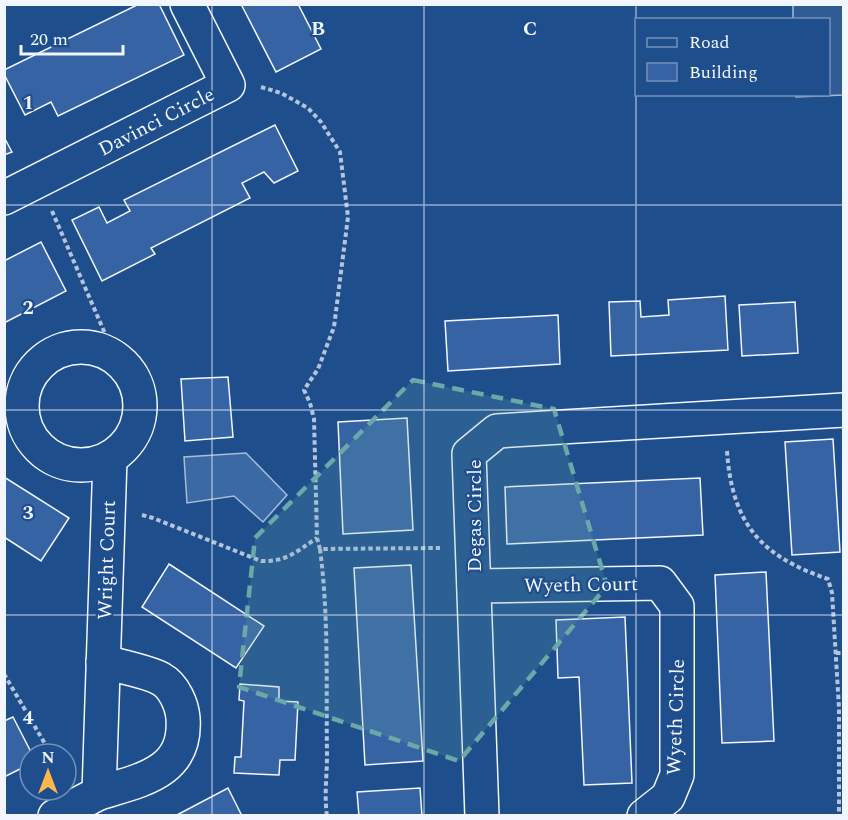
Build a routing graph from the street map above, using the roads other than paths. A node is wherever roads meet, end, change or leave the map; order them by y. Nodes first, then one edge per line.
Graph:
1 (187, 4) edge
2 (4, 198) edge
3 (843, 410) edge
4 (110, 458) junction
5 (474, 586) junction
6 (677, 606) joint
7 (103, 662) junction
8 (99, 793) junction
9 (55, 816) edge
10 (482, 816) edge
11 (644, 816) edge

1 - 2 street, Davinci Circle
3 - 5 street, Degas Circle
4 - 4 street
4 - 7 street, Wright Court
5 - 6 street, Wyeth Court
5 - 10 street, Degas Circle
6 - 11 street, Wyeth Circle
7 - 8 street, Wright Court
7 - 8 street
8 - 9 street

